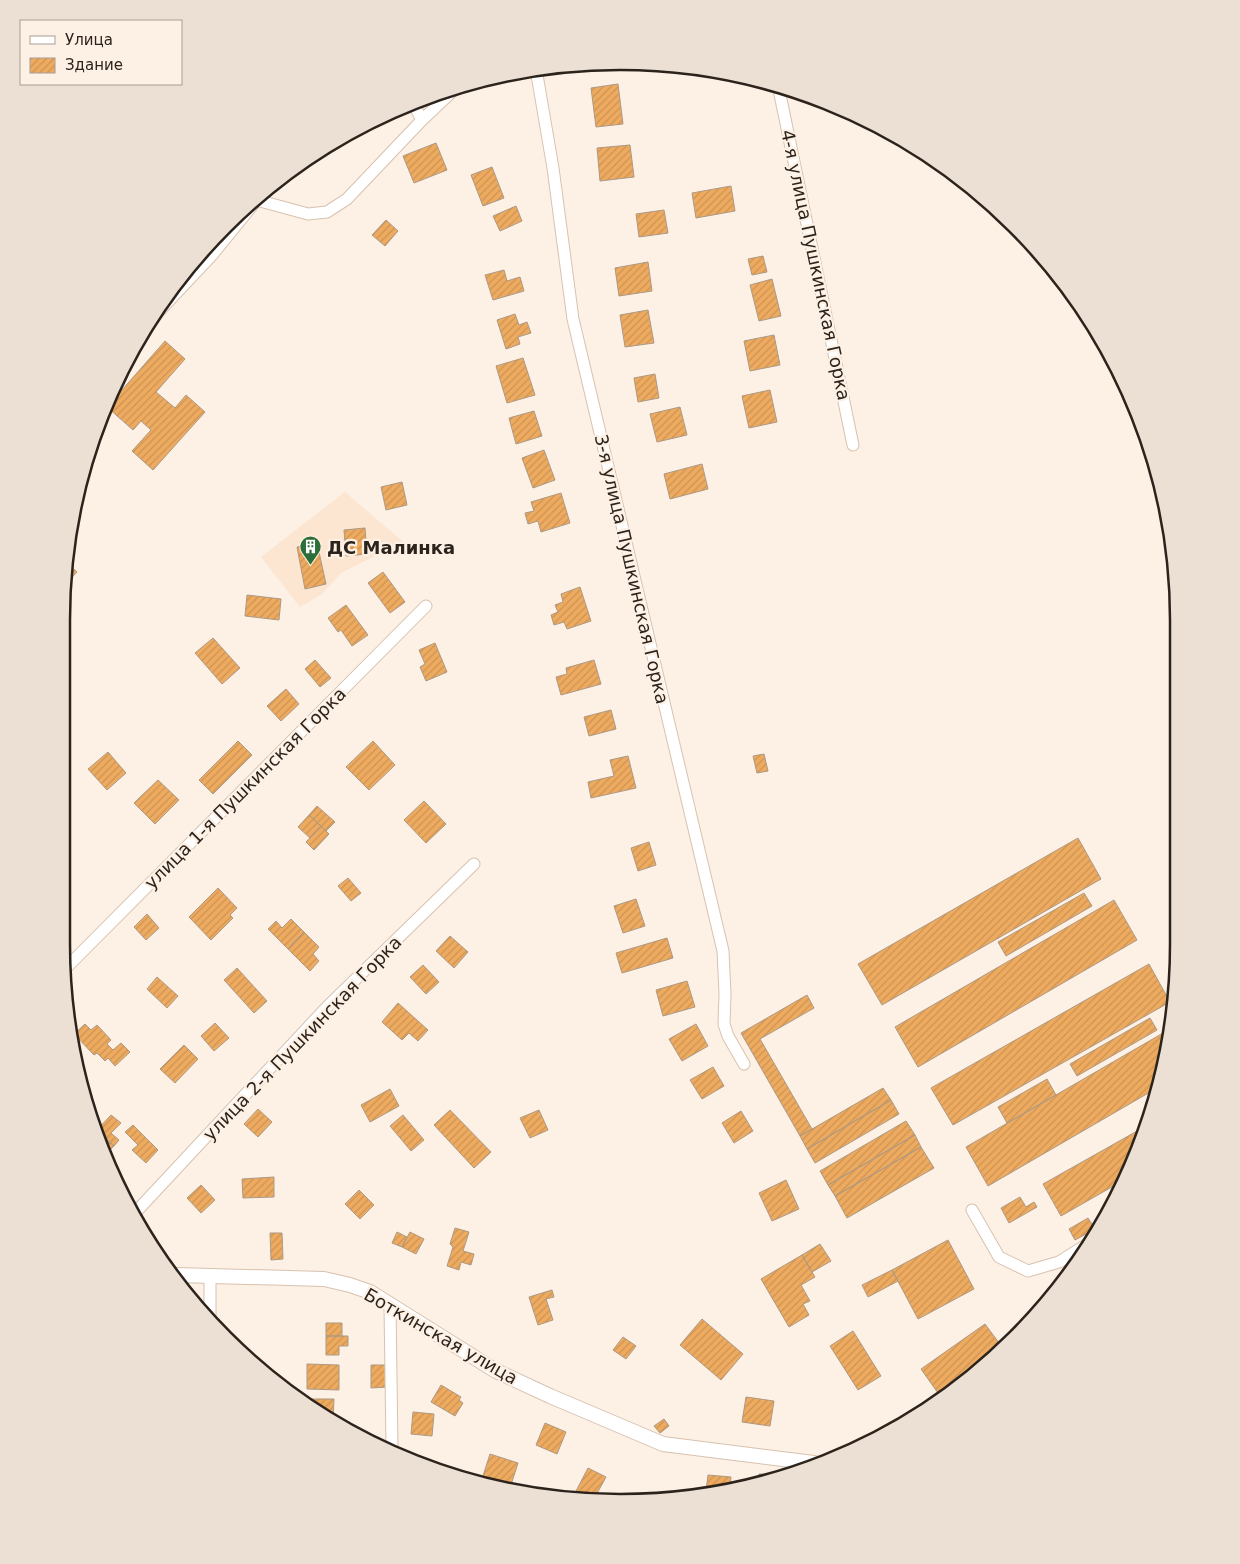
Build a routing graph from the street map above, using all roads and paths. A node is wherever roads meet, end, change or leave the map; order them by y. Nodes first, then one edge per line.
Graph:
1 (537, 77) edge
2 (780, 94) edge
3 (445, 98) edge
4 (416, 109) edge
5 (422, 120) junction
6 (262, 202) edge
7 (228, 234) edge
8 (185, 283) edge
9 (854, 445) dead end
10 (426, 606) dead end
11 (474, 864) dead end
12 (71, 964) edge
13 (744, 1064) dead end
14 (139, 1210) edge
15 (972, 1210) dead end
16 (1076, 1251) edge
17 (181, 1275) edge
18 (210, 1276) junction
19 (390, 1305) junction
20 (210, 1311) edge
21 (392, 1444) edge
22 (805, 1462) edge

1 - 13 street, 3-я улица Пушкинская Горка
2 - 9 street, 4-я улица Пушкинская Горка
3 - 5 street
4 - 5 street
5 - 6 street
7 - 8 street
10 - 12 street, улица 1-я Пушкинская Горка
11 - 14 street, улица 2-я Пушкинская Горка
15 - 16 street
17 - 18 street, Боткинская улица
18 - 19 street, Боткинская улица
18 - 20 street
19 - 21 street
19 - 22 street, Боткинская улица

